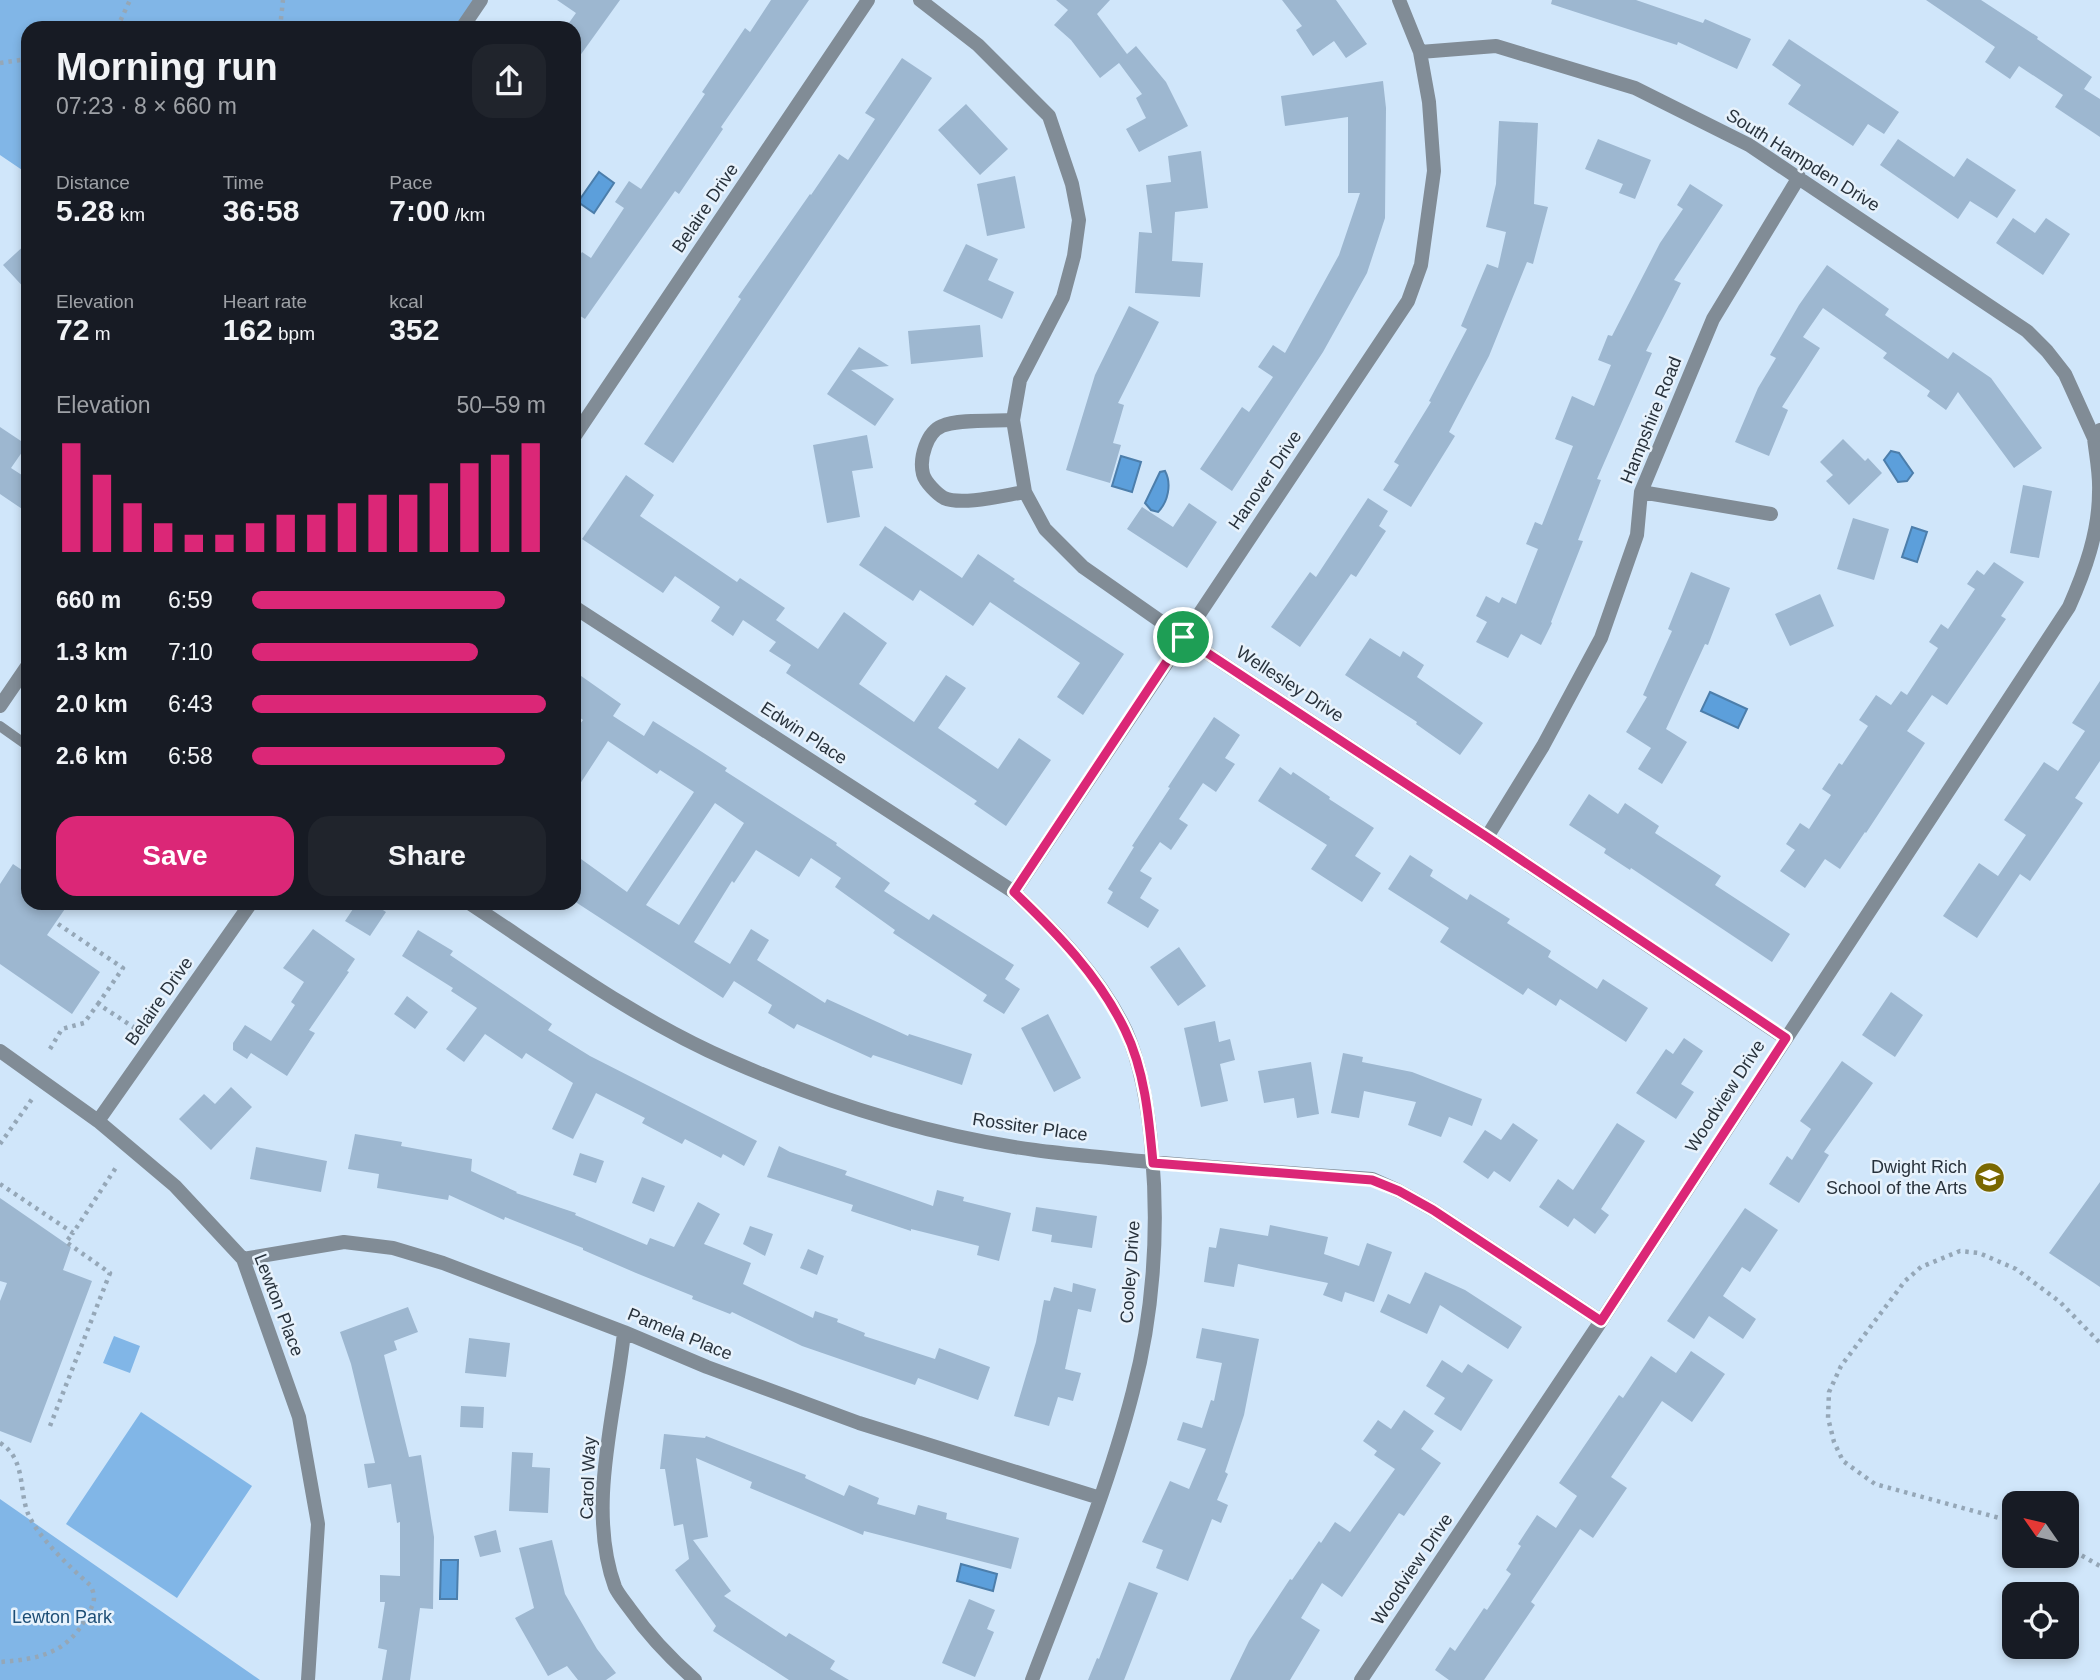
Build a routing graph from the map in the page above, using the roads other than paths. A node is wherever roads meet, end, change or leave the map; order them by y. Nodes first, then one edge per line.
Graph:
1 (481, 0) edge
2 (868, 0) edge
3 (920, 0) edge
4 (1399, 0) edge
5 (466, 21) edge
6 (1420, 52) junction
7 (1799, 177) junction
8 (1013, 420) junction
9 (581, 427) edge
10 (2098, 436) edge
11 (1025, 492) junction
12 (1641, 492) junction
13 (1771, 514) dead end
14 (581, 612) edge
15 (1183, 637) junction
16 (21, 675) edge
17 (0, 706) edge
18 (0, 726) edge
19 (21, 741) edge
20 (1487, 837) junction
21 (1014, 892) junction
22 (246, 910) edge
23 (480, 910) edge
24 (1786, 1038) junction
25 (0, 1051) edge
26 (98, 1121) junction
27 (1153, 1163) junction
28 (243, 1259) junction
29 (1601, 1321) junction
30 (624, 1332) junction
31 (1100, 1497) junction
32 (308, 1680) edge
33 (695, 1680) edge
34 (1032, 1680) edge
35 (1361, 1680) edge

1 - 5 street
2 - 9 street, Belaire Drive
3 - 8 street, Wellesley Drive
4 - 6 street
6 - 7 street, South Hampden Drive
6 - 15 street, Hanover Drive
7 - 10 street, South Hampden Drive
7 - 12 street, Hampshire Road
8 - 11 street, Wellesley Drive
8 - 11 street
10 - 24 street, Woodview Drive
11 - 15 street, Wellesley Drive
12 - 13 street
12 - 20 street, Hampshire Road
14 - 21 street, Edwin Place
15 - 20 street, Wellesley Drive
15 - 21 street, Hanover Drive
16 - 17 street
18 - 19 lane
20 - 24 street, Wellesley Drive
21 - 27 street, Cooley Drive
22 - 26 street, Belaire Drive
23 - 27 street, Rossiter Place
24 - 29 street, Woodview Drive
25 - 26 street, Lewton Place
26 - 28 street, Lewton Place
27 - 29 street, Rossiter Place
27 - 31 street, Cooley Drive
28 - 30 street, Pamela Place
28 - 32 street, Lewton Place
29 - 35 street, Woodview Drive
30 - 31 street, Pamela Place
30 - 33 street, Carol Way
31 - 34 street, Cooley Drive

